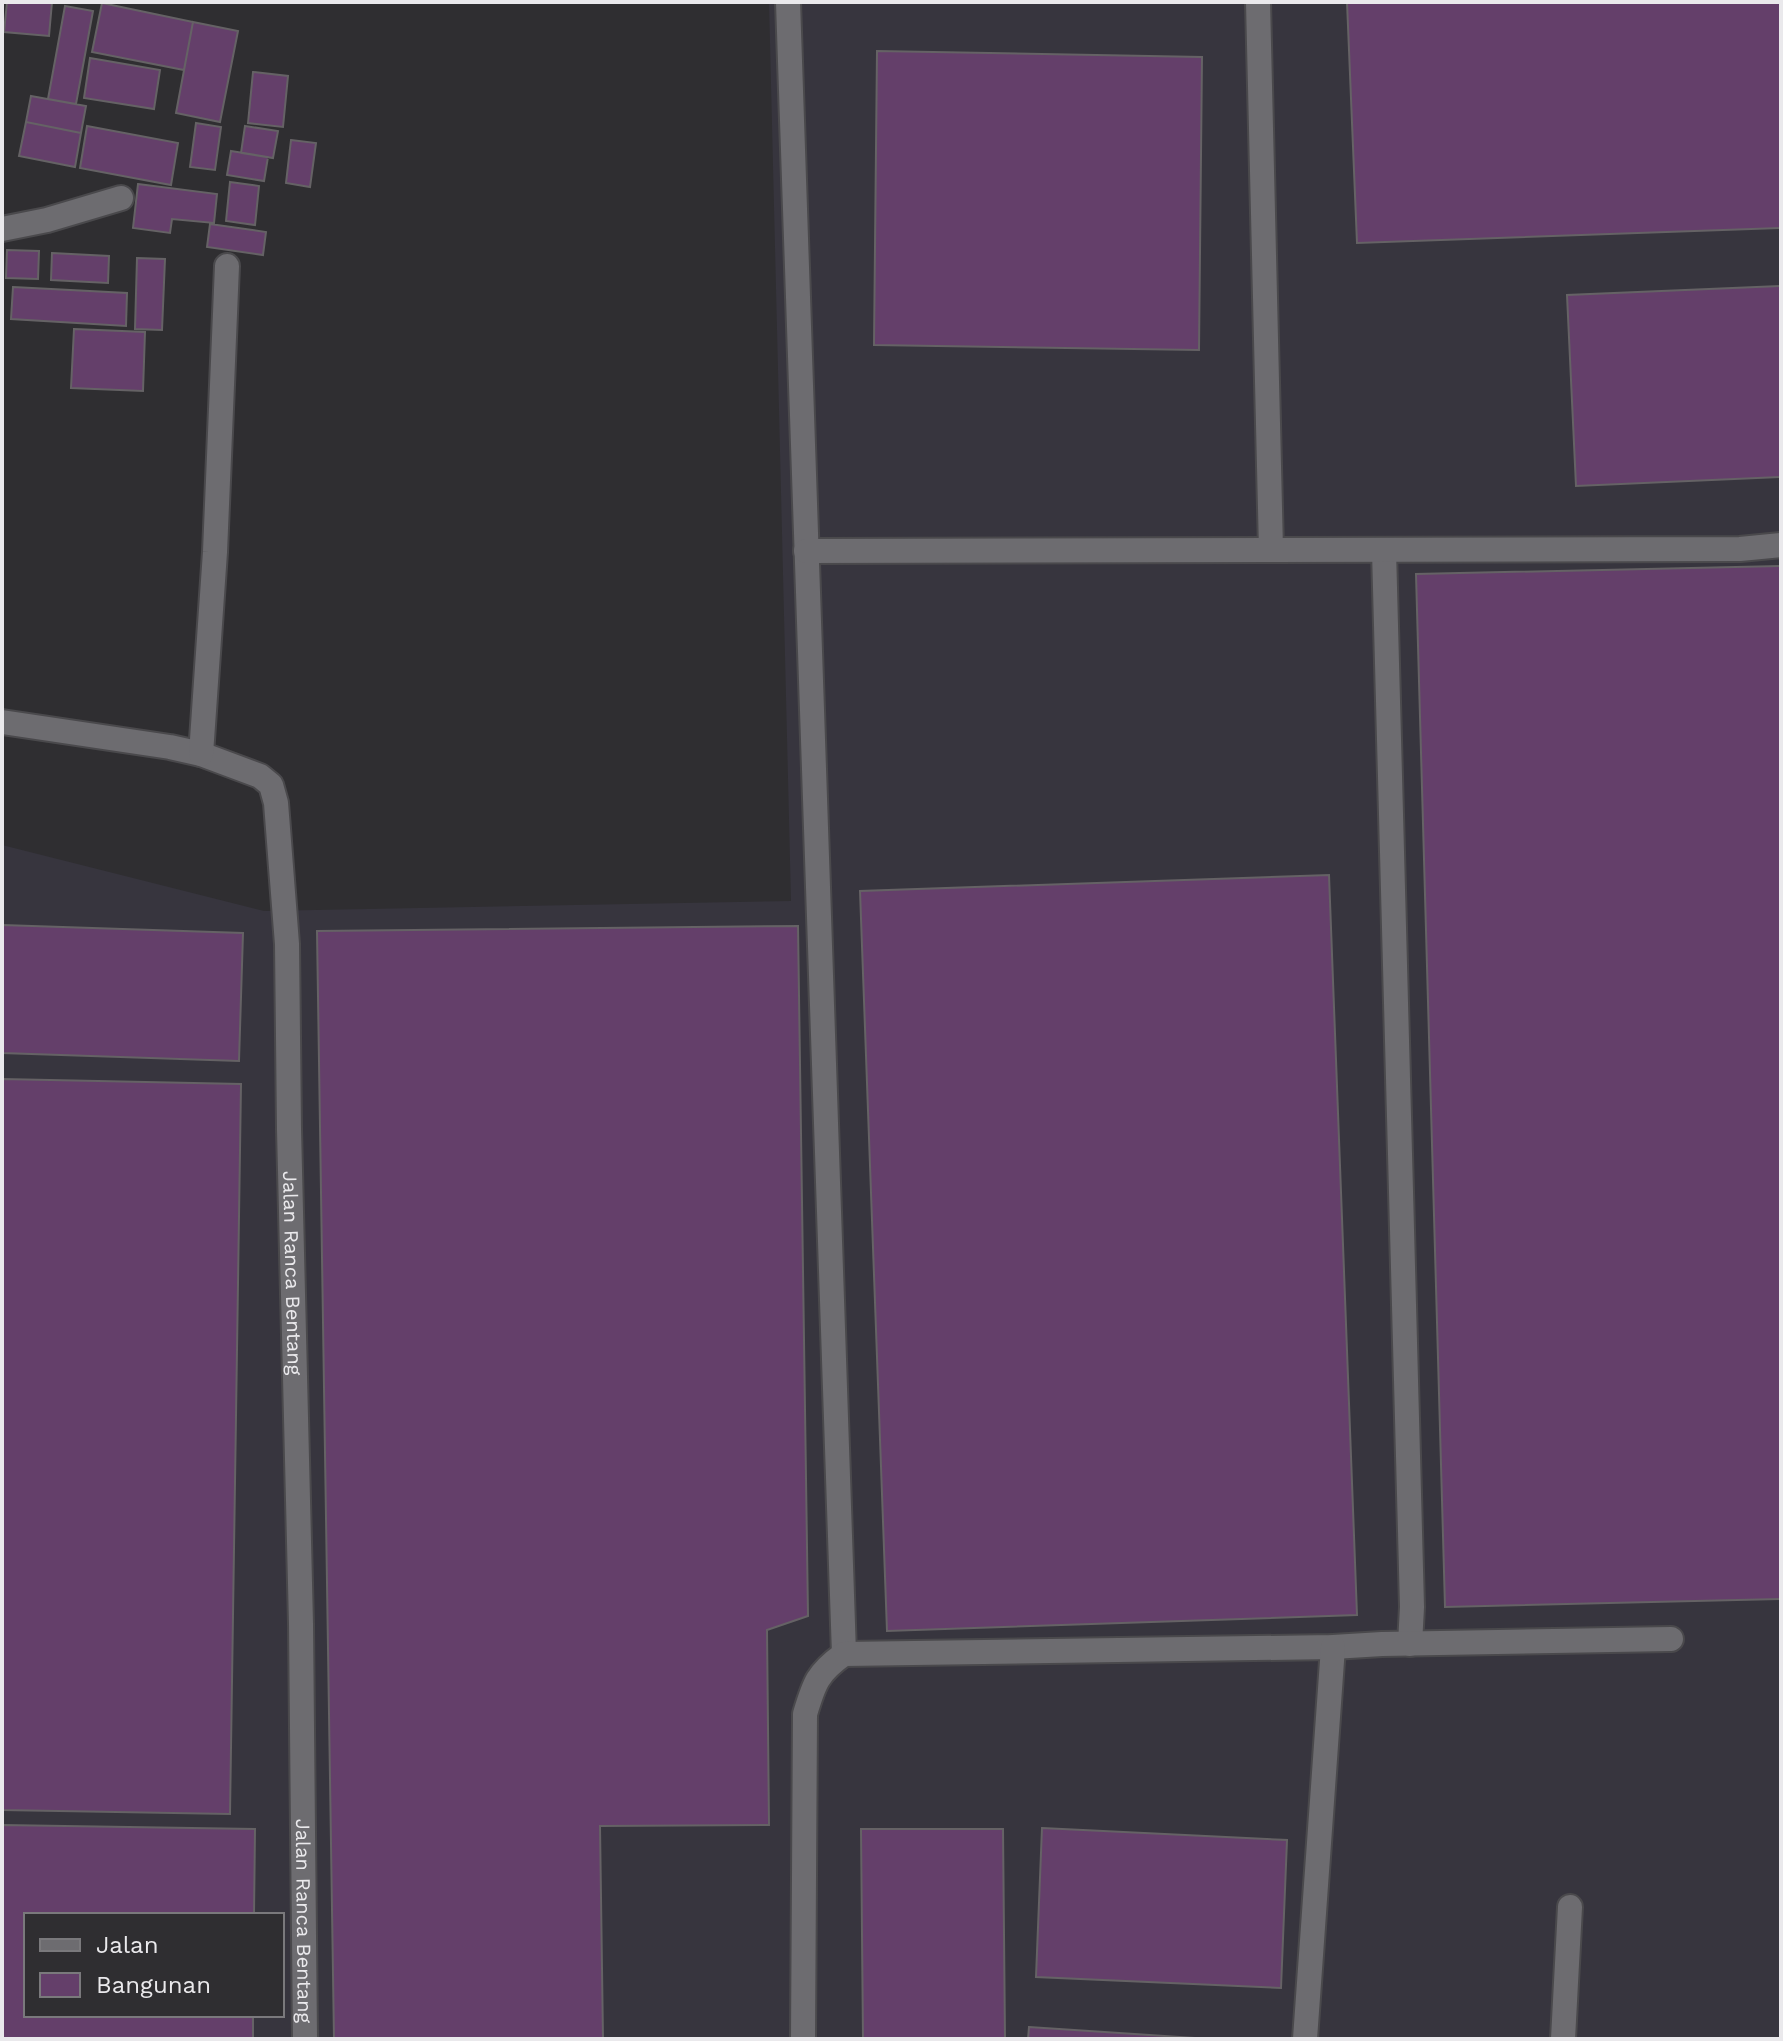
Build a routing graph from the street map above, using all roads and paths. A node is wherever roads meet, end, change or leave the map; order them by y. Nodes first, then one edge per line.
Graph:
1 (788, 2) edge
2 (1258, 2) edge
3 (121, 198) dead end
4 (2, 229) edge
5 (227, 266) dead end
6 (1781, 545) edge
7 (1271, 550) junction
8 (1384, 550) junction
9 (806, 551) junction
10 (2, 722) edge
11 (201, 754) junction
12 (1671, 1639) dead end
13 (1410, 1644) junction
14 (1333, 1647) junction
15 (844, 1654) junction
16 (1570, 1907) dead end
17 (305, 2039) edge
18 (803, 2039) edge
19 (1305, 2039) edge
20 (1563, 2039) edge

1 - 9 street
2 - 7 street
3 - 4 street
5 - 11 street
6 - 8 street
7 - 8 street
7 - 9 street
8 - 13 street
9 - 15 street
10 - 11 street, Jalan Ranca Bentang
11 - 17 street, Jalan Ranca Bentang
12 - 13 street
13 - 14 street
14 - 15 street
14 - 19 street
15 - 18 street
16 - 20 street

